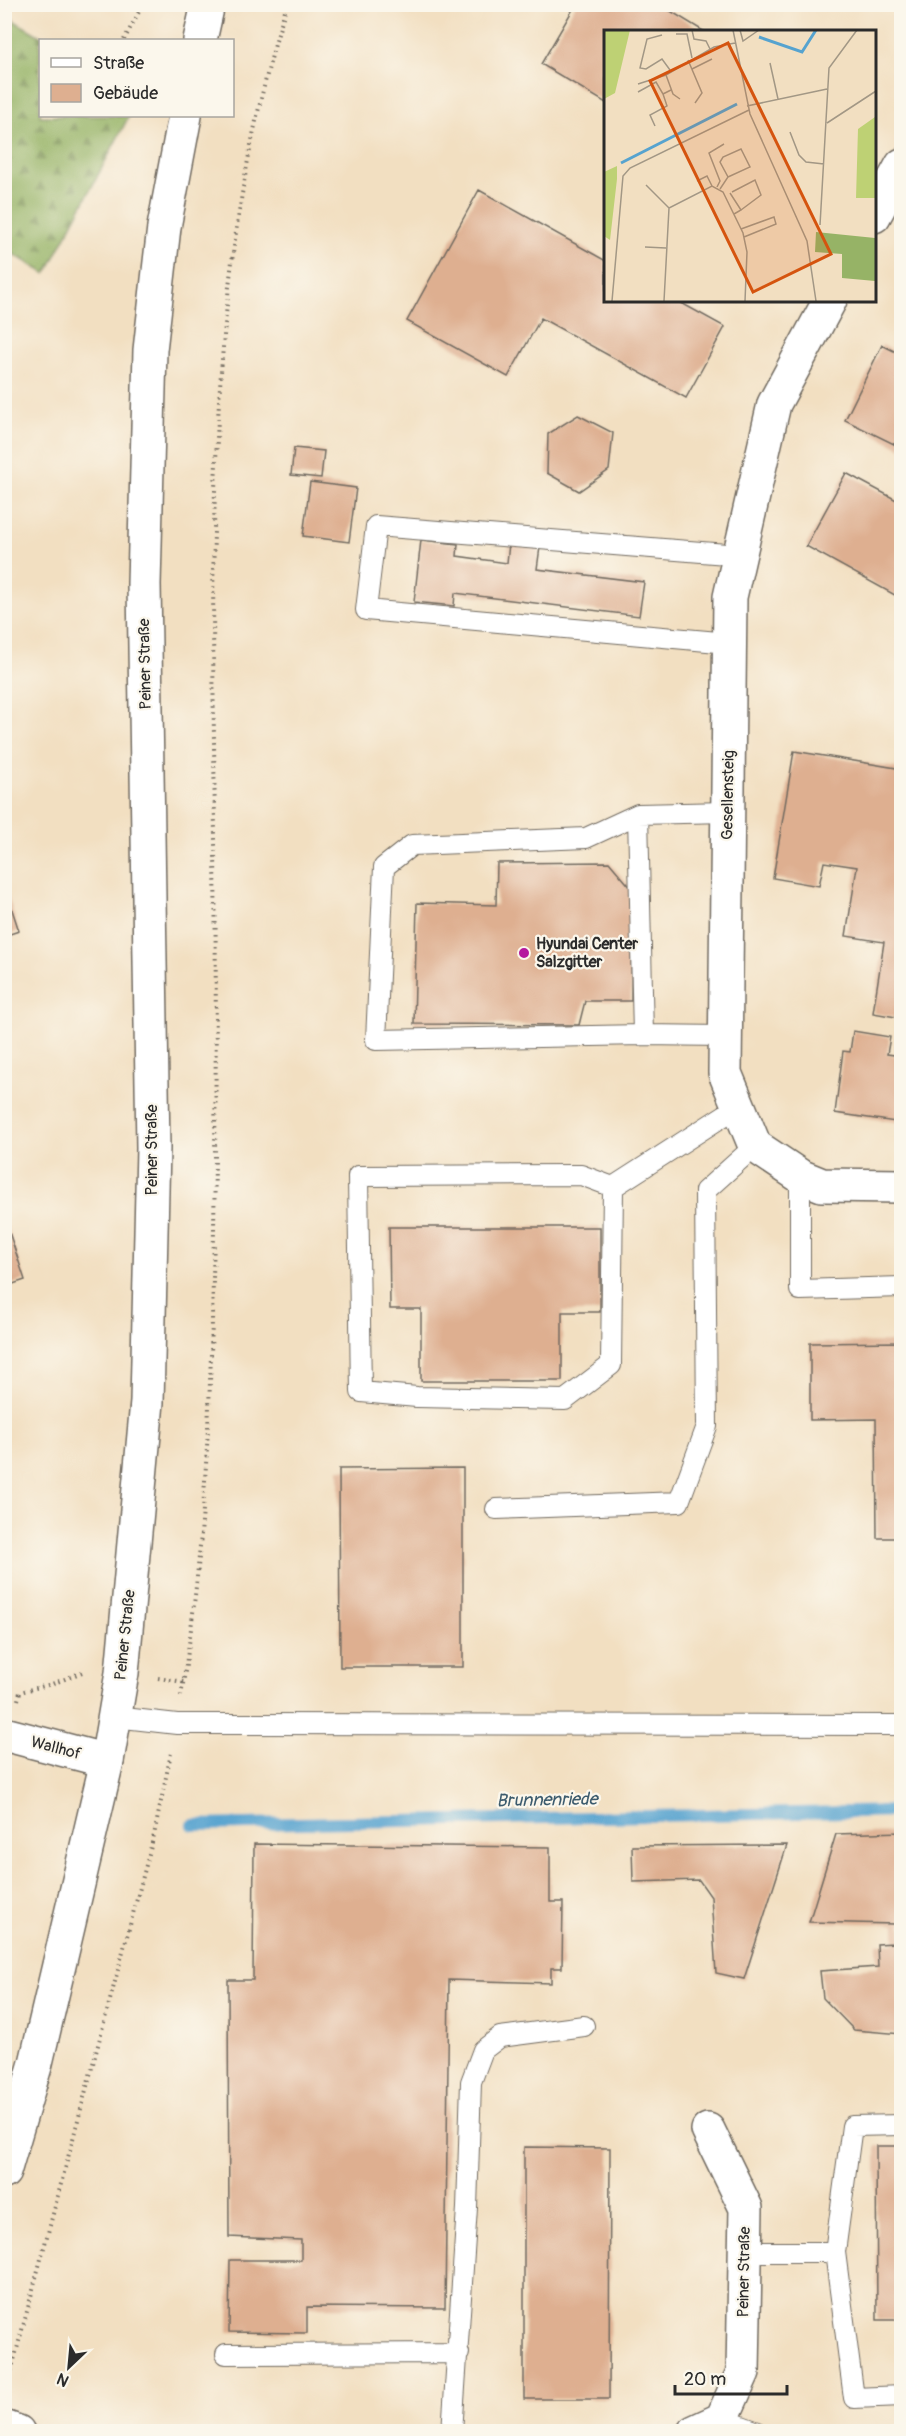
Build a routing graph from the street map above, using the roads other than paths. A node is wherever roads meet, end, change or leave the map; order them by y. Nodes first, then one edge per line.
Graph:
1 (208, 4) edge
2 (200, 39) edge
3 (185, 117) edge
4 (902, 165) edge
5 (876, 212) edge
6 (829, 302) edge
7 (739, 555) junction
8 (729, 642) junction
9 (728, 812) junction
10 (638, 814) junction
11 (643, 1035) junction
12 (726, 1036) junction
13 (739, 1106) junction
14 (755, 1146) junction
15 (800, 1176) junction
16 (613, 1186) junction
17 (902, 1186) edge
18 (902, 1287) edge
19 (496, 1509) dead end
20 (115, 1717) junction
21 (902, 1725) edge
22 (4, 1734) edge
23 (107, 1761) junction
24 (584, 2026) dead end
25 (902, 2125) edge
26 (708, 2130) dead end
27 (4, 2172) edge
28 (745, 2252) junction
29 (835, 2252) junction
30 (459, 2353) junction
31 (226, 2355) dead end
32 (902, 2396) edge
33 (708, 2425) edge
34 (4, 2427) edge
35 (18, 2432) edge
36 (452, 2432) edge
37 (758, 2432) edge

1 - 2 main road
3 - 20 main road, Peiner Straße
4 - 5 main road
6 - 7 main road, Gesellensteig
7 - 8 main road, Gesellensteig
7 - 8 lane
8 - 9 main road, Gesellensteig
9 - 10 lane
9 - 12 main road, Gesellensteig
10 - 11 lane
10 - 11 lane
11 - 12 lane
12 - 13 main road, Gesellensteig
13 - 14 main road, Gesellensteig
13 - 16 lane
14 - 15 main road
14 - 19 lane
15 - 17 main road
15 - 18 lane
16 - 16 lane
20 - 21 lane
20 - 23 main road, Peiner Straße
22 - 23 main road, Wallhof
23 - 27 main road, Peiner Straße
24 - 30 lane
25 - 29 lane
26 - 28 main road, Peiner Straße
28 - 29 lane
28 - 33 main road, Peiner Straße
29 - 32 lane
30 - 31 lane
30 - 36 lane
33 - 37 lane, Peiner Straße
34 - 35 main road

